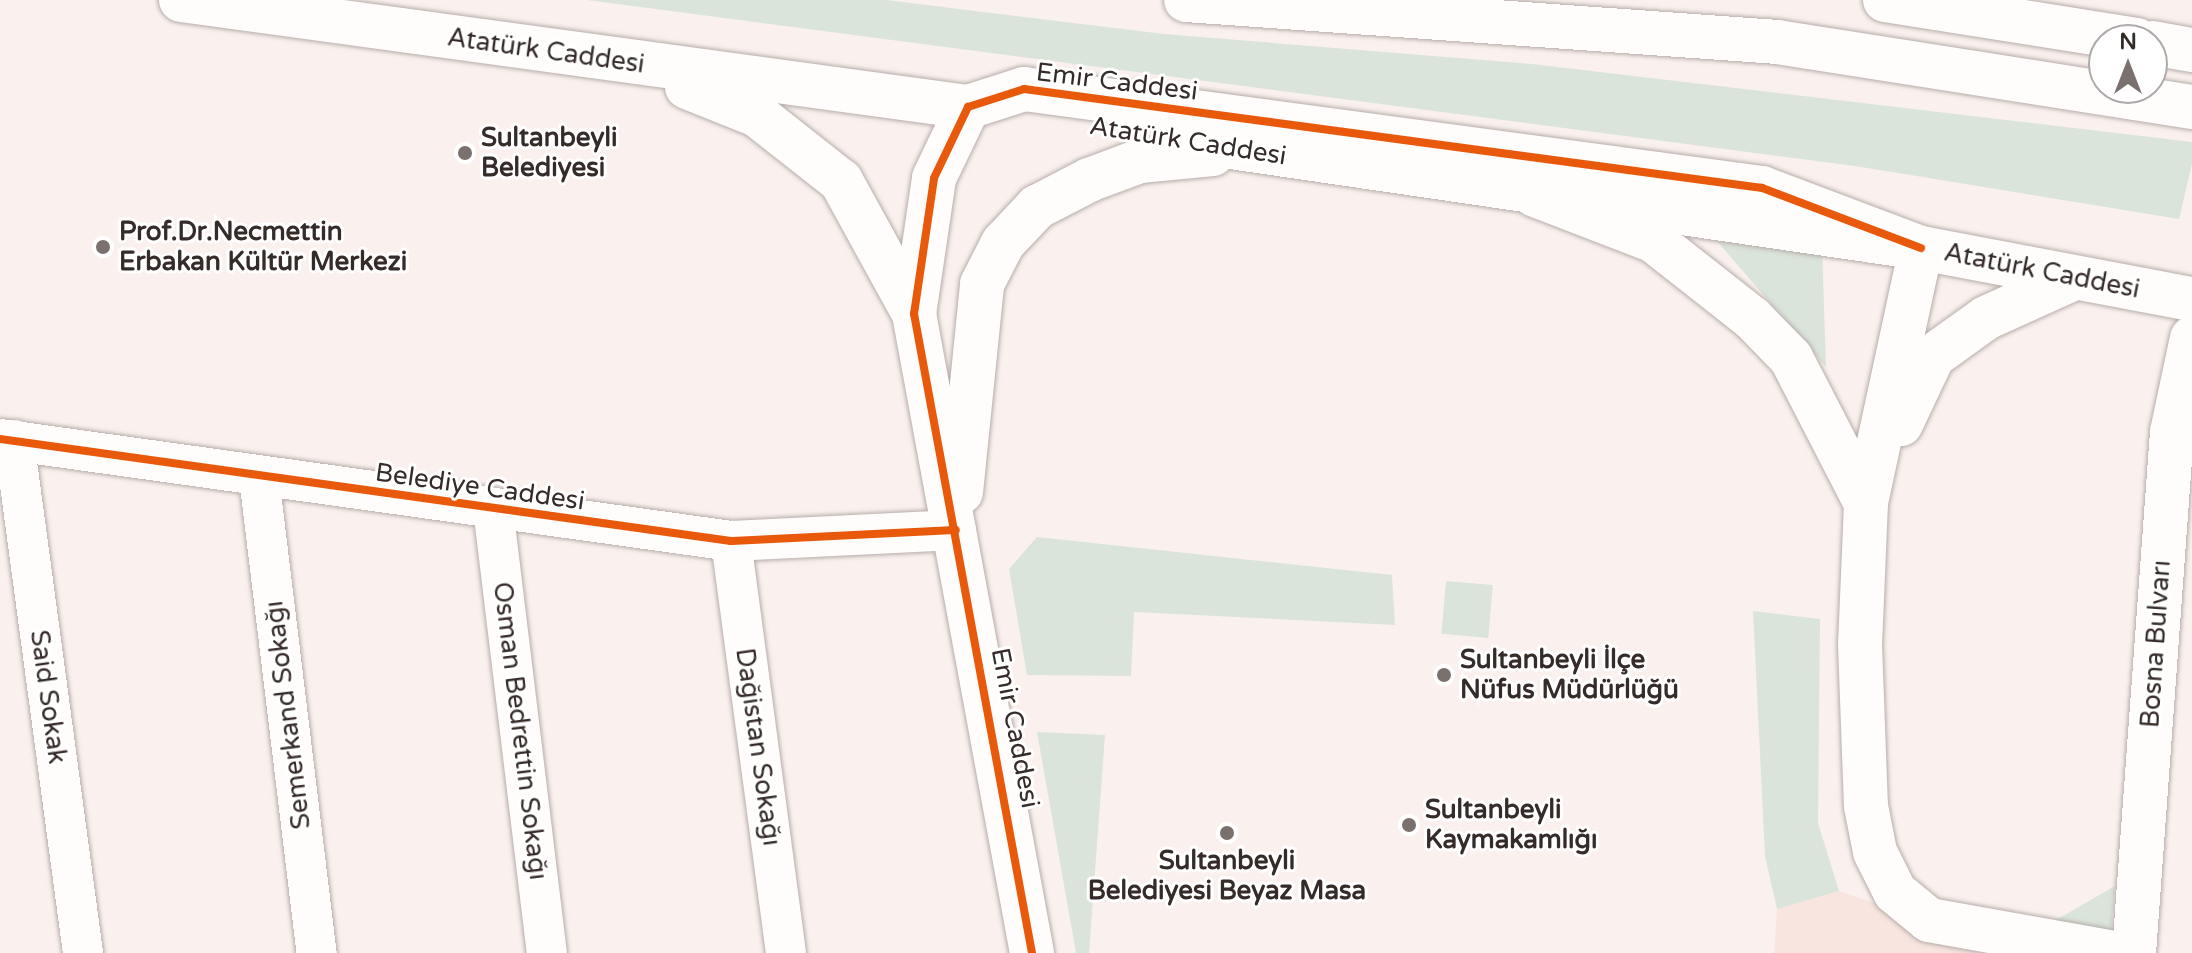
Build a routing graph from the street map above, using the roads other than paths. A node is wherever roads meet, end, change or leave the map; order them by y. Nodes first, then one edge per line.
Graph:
1 (181, 0) edge
2 (1186, 0) edge
3 (1885, 0) edge
4 (2088, 32) edge
5 (2168, 46) edge
6 (2192, 50) edge
7 (626, 62) junction
8 (968, 107) junction
9 (2192, 107) edge
10 (1248, 150) junction
11 (1535, 195) junction
12 (1921, 248) junction
13 (2074, 278) junction
14 (2192, 299) edge
15 (914, 314) junction
16 (2192, 338) edge
17 (7, 440) edge
18 (259, 477) junction
19 (1866, 503) junction
20 (493, 508) junction
21 (956, 530) junction
22 (731, 541) junction
23 (83, 953) edge
24 (317, 953) edge
25 (547, 953) edge
26 (786, 953) edge
27 (1032, 953) edge
28 (2114, 953) edge
29 (2134, 953) edge

1 - 7 main road, Atatürk Caddesi
2 - 9 main road
3 - 4 main road
5 - 6 main road
7 - 8 main road, Atatürk Caddesi
7 - 15 main road
8 - 10 main road, Atatürk Caddesi
8 - 12 main road, Emir Caddesi
8 - 15 main road, Emir Caddesi
10 - 11 main road, Atatürk Caddesi
10 - 21 main road
11 - 12 main road, Atatürk Caddesi
11 - 19 main road
12 - 13 main road, Atatürk Caddesi
12 - 19 main road
13 - 14 main road, Atatürk Caddesi
13 - 19 main road
15 - 21 main road, Emir Caddesi
16 - 29 main road, Bosna Bulvarı
17 - 18 street, Belediye Caddesi
17 - 23 street, Said Sokak
18 - 20 street, Belediye Caddesi
18 - 24 street, Semerkand Sokağı
19 - 28 main road
20 - 22 street, Belediye Caddesi
20 - 25 street, Osman Bedrettin Sokağı
21 - 22 street, Belediye Caddesi
21 - 27 main road, Emir Caddesi
22 - 26 street, Dağistan Sokağı

